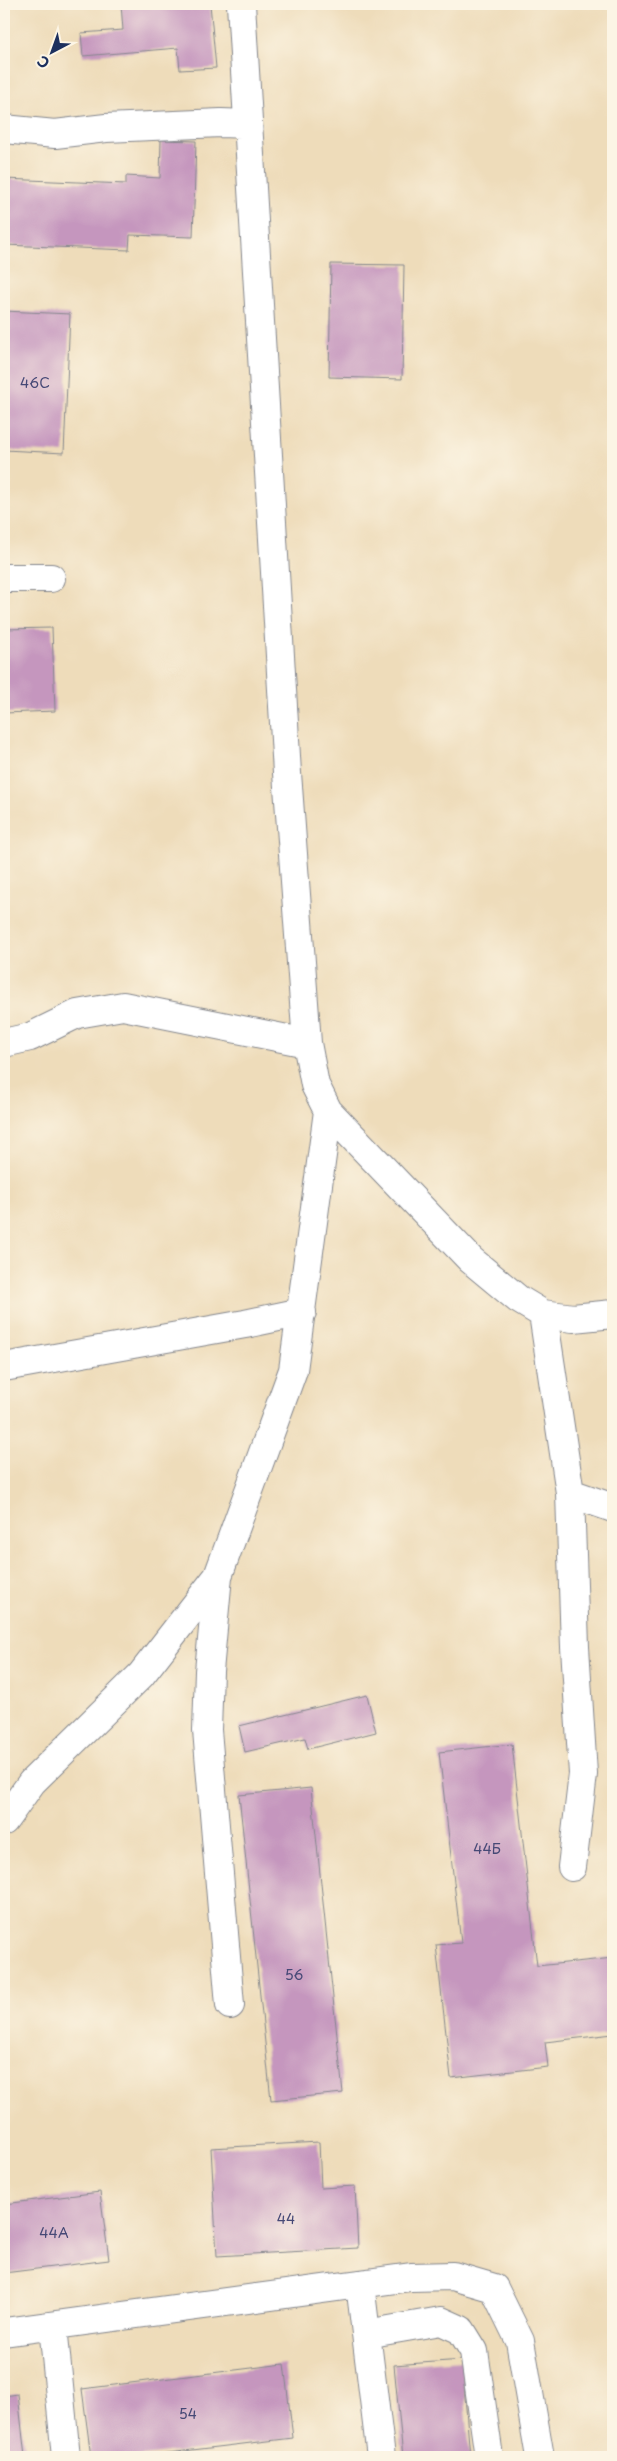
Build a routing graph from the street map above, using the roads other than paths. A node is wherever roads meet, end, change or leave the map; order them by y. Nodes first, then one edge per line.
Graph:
1 (241, 4) edge
2 (248, 124) junction
3 (4, 129) edge
4 (4, 578) edge
5 (51, 578) dead end
6 (4, 1043) edge
7 (307, 1043) junction
8 (328, 1111) junction
9 (302, 1312) junction
10 (543, 1314) junction
11 (613, 1314) edge
12 (4, 1367) edge
13 (570, 1493) junction
14 (613, 1508) edge
15 (218, 1576) junction
16 (4, 1821) edge
17 (572, 1867) dead end
18 (230, 2005) dead end
19 (360, 2284) junction
20 (53, 2326) junction
21 (4, 2332) edge
22 (366, 2334) junction
23 (66, 2457) edge
24 (381, 2457) edge
25 (488, 2457) edge
26 (540, 2457) edge

1 - 2 street
2 - 3 street
2 - 7 street
4 - 5 street
6 - 7 street
7 - 8 street
8 - 9 street
8 - 10 street
9 - 12 street
9 - 15 street
10 - 11 street
10 - 13 street
13 - 14 street
13 - 17 street
15 - 16 street
15 - 18 street
19 - 20 street
19 - 22 street
19 - 26 street
20 - 21 street
20 - 23 street
22 - 24 street
22 - 25 street

